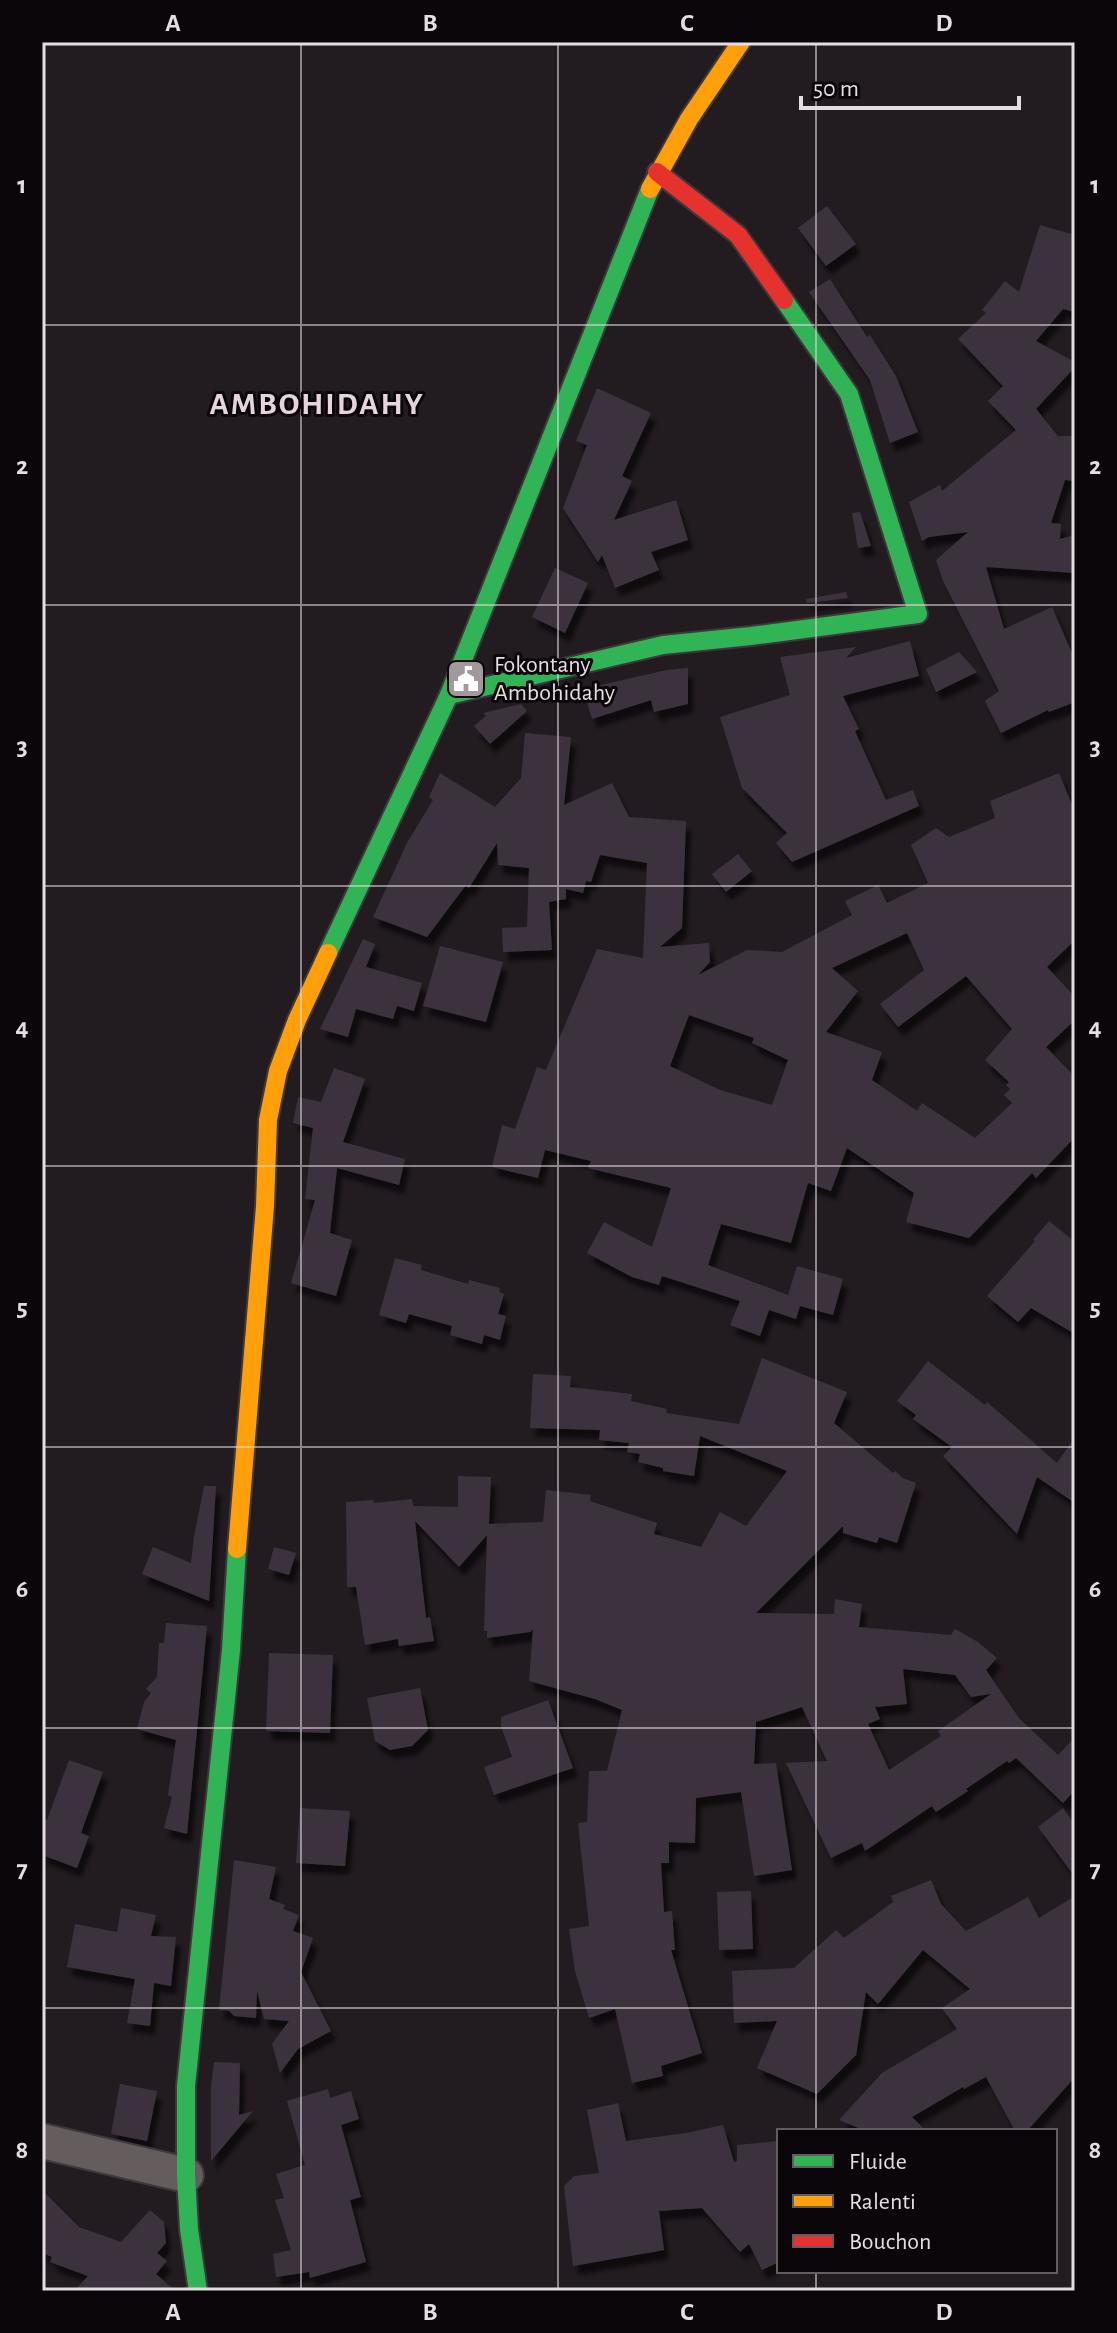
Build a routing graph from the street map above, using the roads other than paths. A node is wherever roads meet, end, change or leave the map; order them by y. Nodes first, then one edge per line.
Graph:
1 (741, 42) edge
2 (657, 172) junction
3 (449, 695) junction
4 (42, 2141) edge
5 (186, 2175) junction
6 (198, 2291) edge

1 - 2 street
2 - 3 street
2 - 3 street
3 - 5 street
4 - 5 street
5 - 6 street

